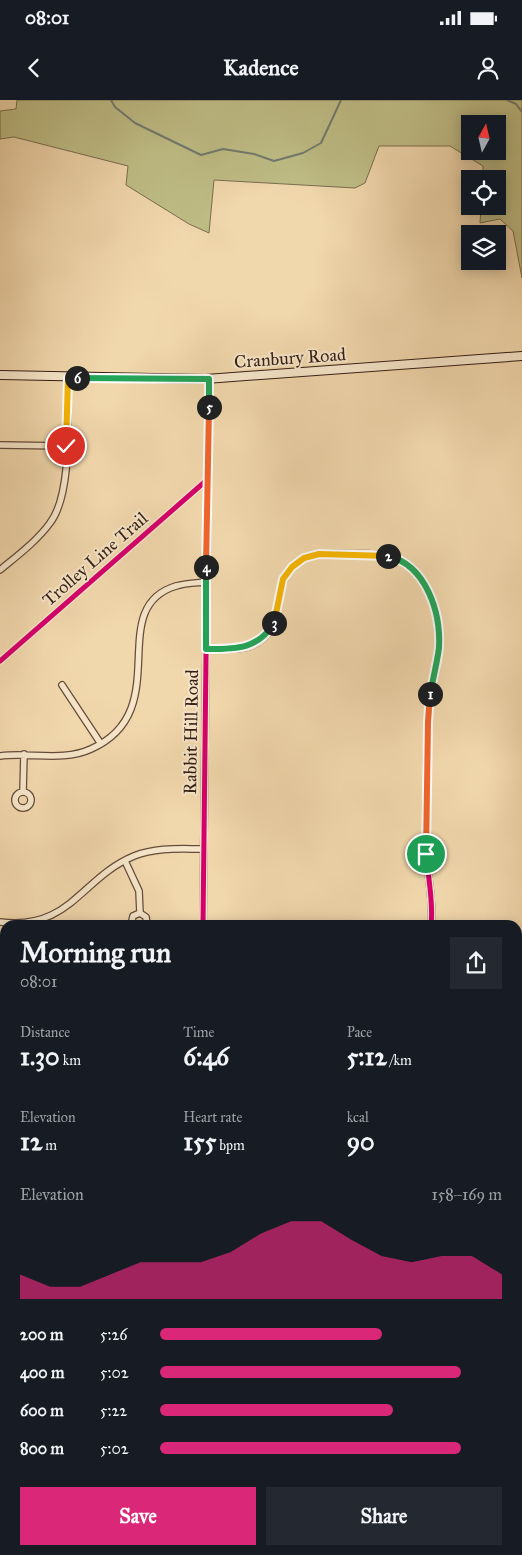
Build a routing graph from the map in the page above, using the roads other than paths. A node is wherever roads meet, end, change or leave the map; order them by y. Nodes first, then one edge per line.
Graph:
1 (522, 356) edge
2 (0, 375) edge
3 (68, 378) junction
4 (209, 379) junction
5 (0, 445) edge
6 (66, 446) junction
7 (0, 570) edge
8 (206, 582) junction
9 (206, 649) junction
10 (62, 685) dead end
11 (101, 744) junction
12 (24, 754) junction
13 (0, 756) edge
14 (23, 792) dead end
15 (203, 849) junction
16 (125, 861) junction
17 (140, 913) junction
18 (38, 920) edge
19 (132, 920) edge
20 (146, 920) edge
21 (203, 920) edge
22 (431, 920) edge

1 - 4 street, Cranbury Road
2 - 3 street, Cranbury Road
3 - 4 street, Cranbury Road
3 - 6 street
4 - 8 street, Rabbit Hill Road
5 - 6 street
6 - 7 street
8 - 9 street, Rabbit Hill Road
8 - 11 street
9 - 15 street, Rabbit Hill Road
9 - 22 street
10 - 11 street
11 - 12 street
12 - 13 street
12 - 14 street
15 - 16 street
15 - 21 street, Rabbit Hill Road
16 - 17 street
16 - 18 street
17 - 19 street
17 - 20 street

